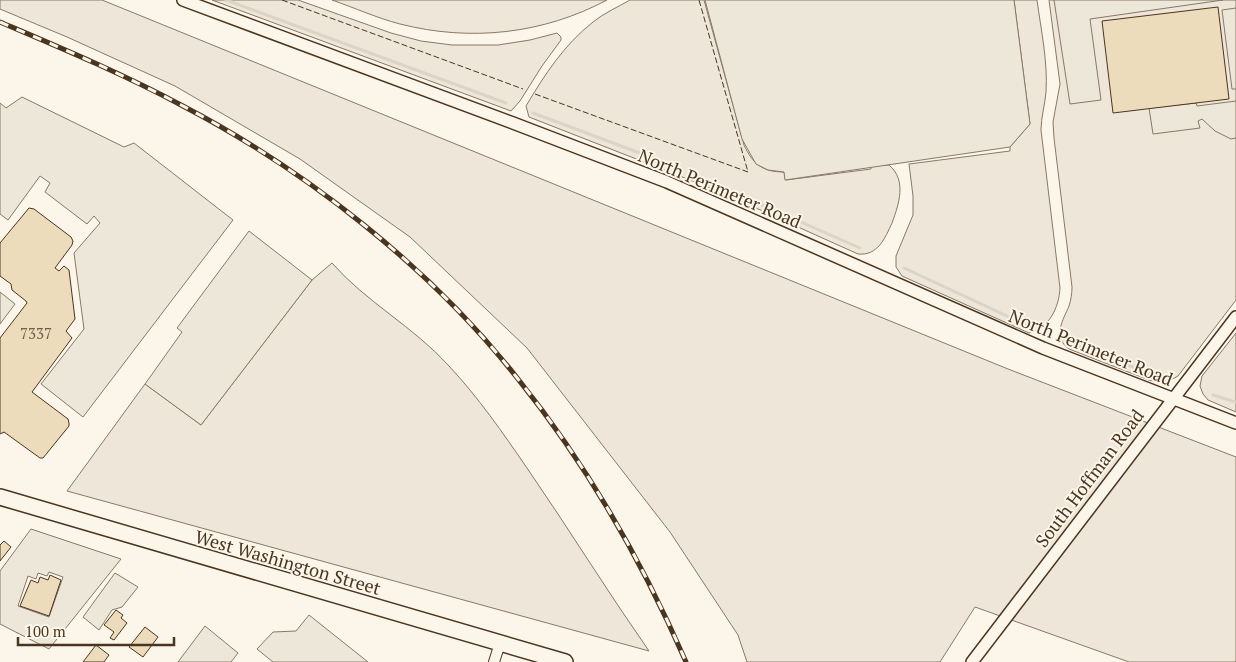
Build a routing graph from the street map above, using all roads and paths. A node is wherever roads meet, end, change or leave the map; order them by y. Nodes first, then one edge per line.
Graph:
1 (183, 0) edge
2 (1236, 316) edge
3 (1172, 399) junction
4 (1236, 423) edge
5 (0, 498) edge
6 (500, 643) junction
7 (494, 662) edge
8 (565, 662) edge
9 (972, 662) edge

1 - 3 street, North Perimeter Road
2 - 3 street, South Hoffman Road
3 - 4 street, North Perimeter Road
3 - 9 street, South Hoffman Road
5 - 6 main road, West Washington Street
6 - 7 street
6 - 8 main road, West Washington Street

